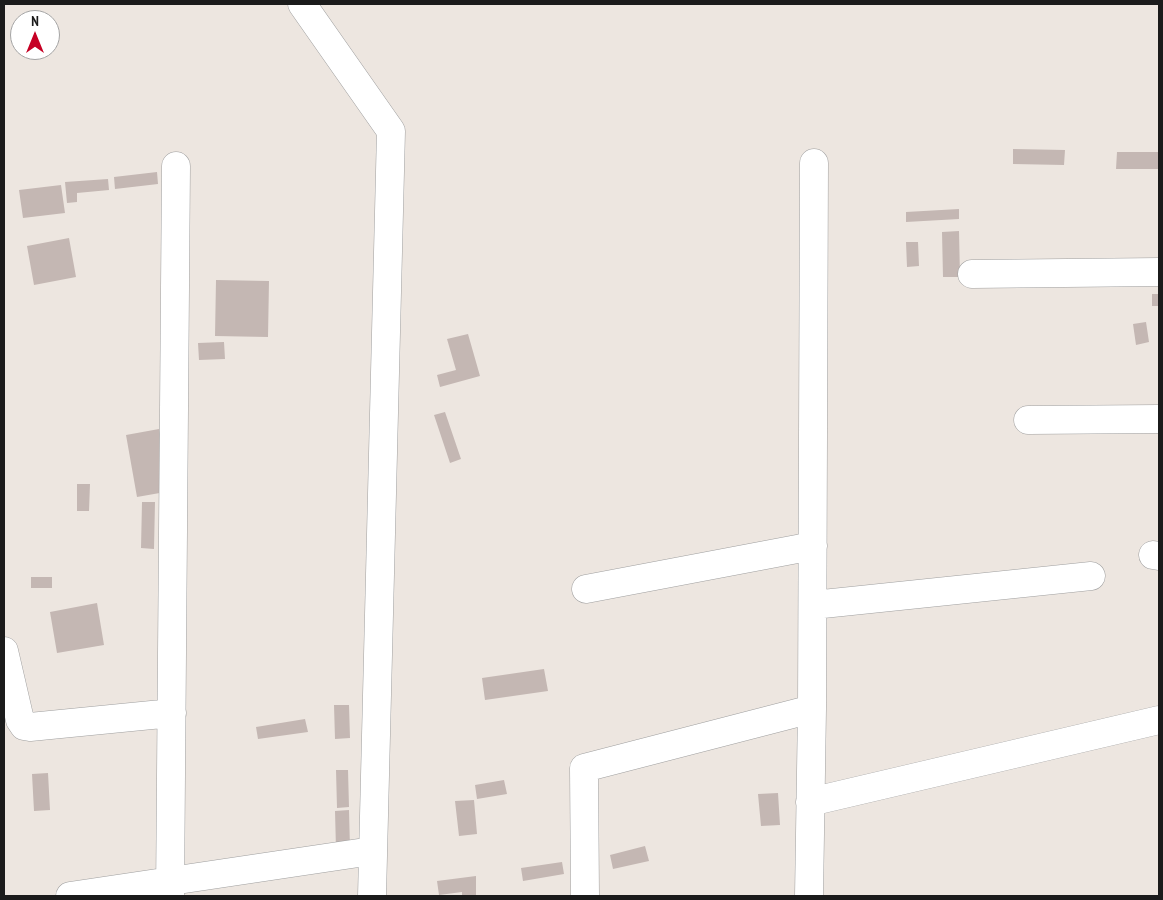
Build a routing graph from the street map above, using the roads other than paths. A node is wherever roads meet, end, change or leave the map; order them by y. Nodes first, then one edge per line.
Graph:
1 (302, 4) edge
2 (814, 163) dead end
3 (176, 166) dead end
4 (1159, 272) edge
5 (972, 274) dead end
6 (1159, 419) edge
7 (1028, 420) dead end
8 (813, 546) junction
9 (1091, 576) dead end
10 (586, 589) dead end
11 (813, 605) junction
12 (4, 651) edge
13 (10, 703) edge
14 (812, 710) junction
15 (172, 713) junction
16 (1159, 720) edge
17 (810, 802) junction
18 (372, 851) junction
19 (170, 889) edge
20 (70, 896) edge
21 (372, 896) edge
22 (585, 896) edge
23 (808, 896) edge

1 - 18 street
2 - 8 street
3 - 15 street
4 - 5 street
6 - 7 street
8 - 10 street
8 - 11 street
9 - 11 street
11 - 14 street
12 - 13 street
13 - 15 street
14 - 17 street
14 - 22 street
15 - 19 street
16 - 17 street
17 - 23 street
18 - 19 street
18 - 21 street
19 - 20 street

